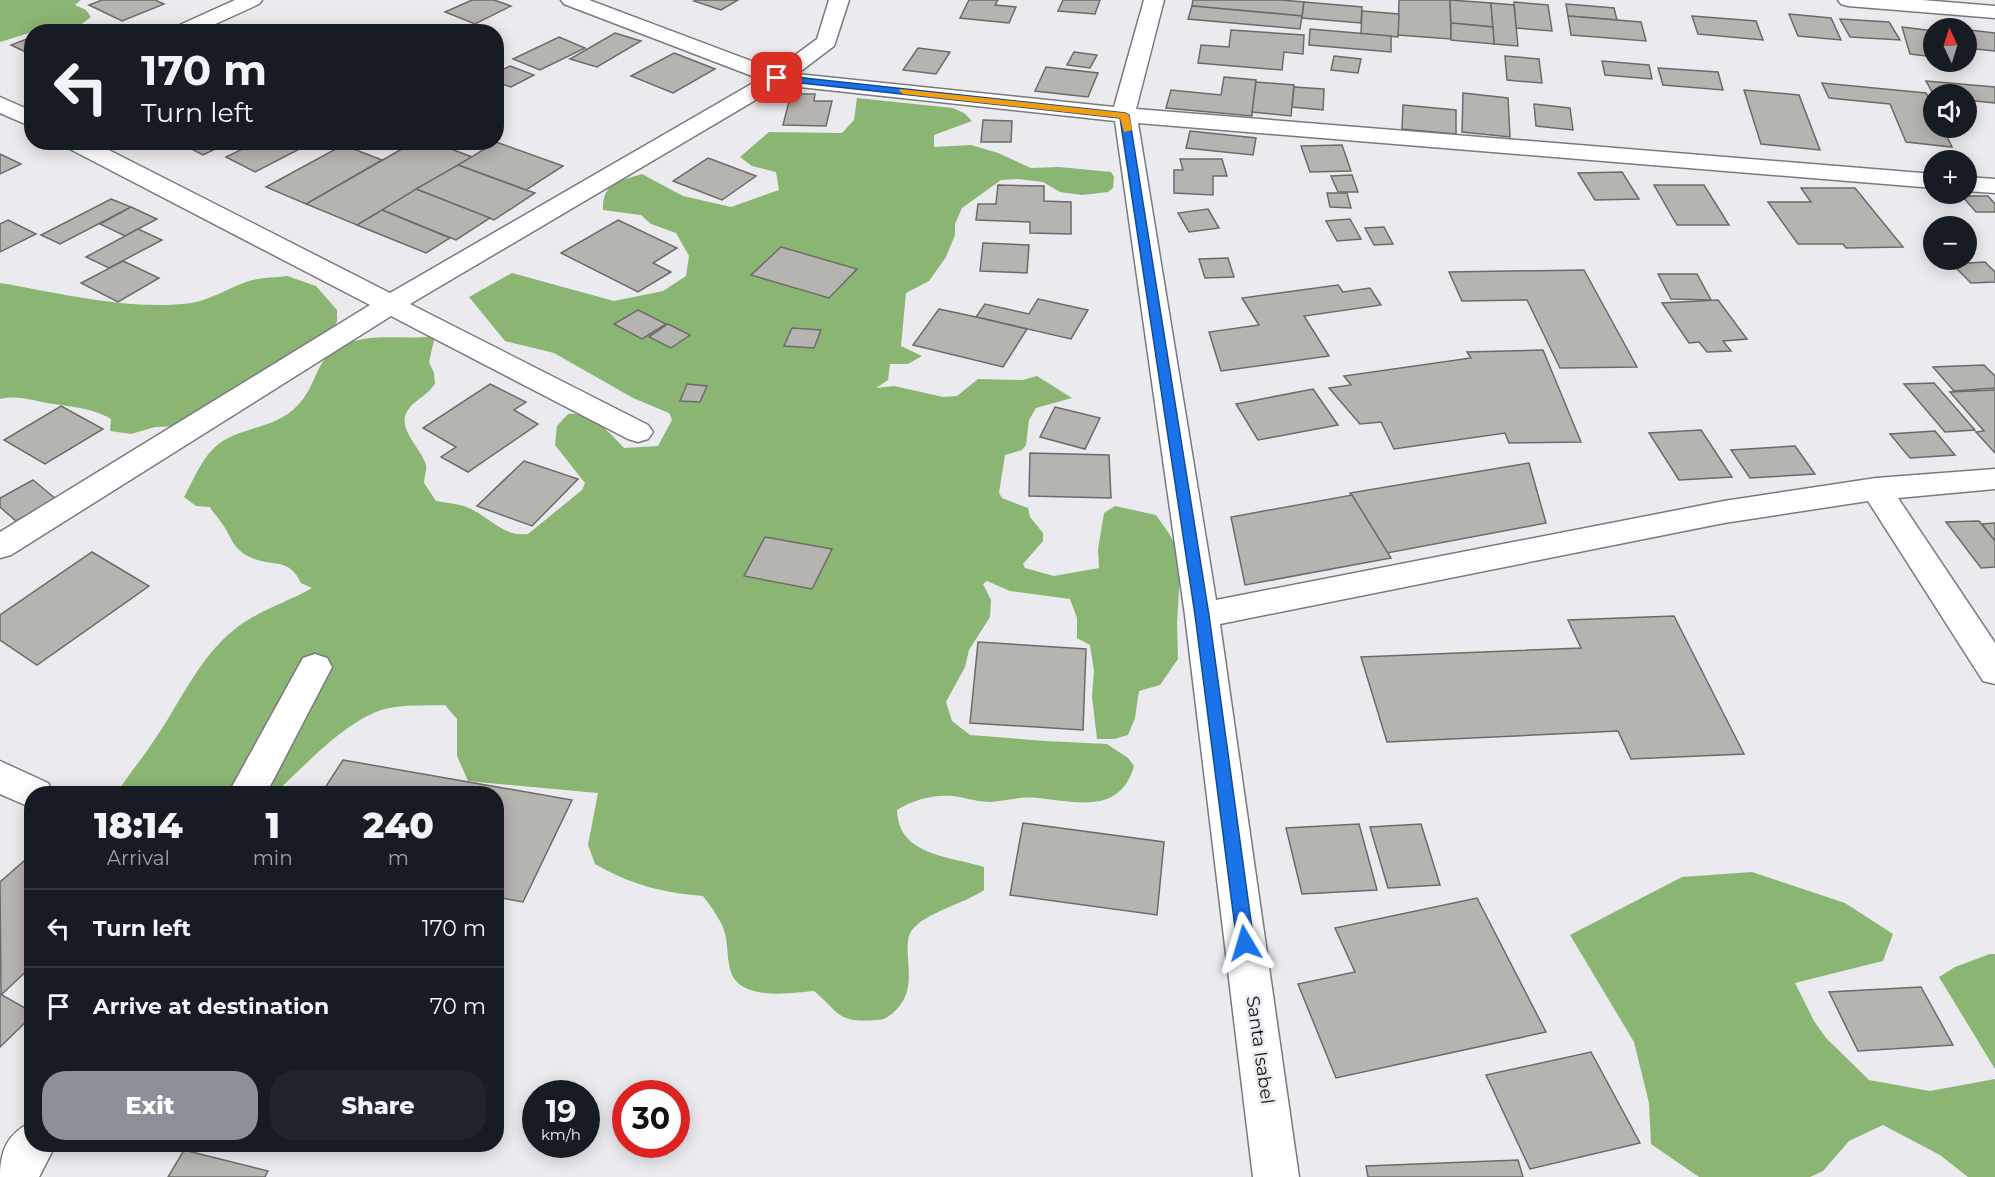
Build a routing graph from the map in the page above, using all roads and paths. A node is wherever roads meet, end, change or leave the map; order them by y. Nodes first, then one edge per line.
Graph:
1 (252, 0) edge
2 (572, 0) edge
3 (839, 0) edge
4 (1154, 0) edge
5 (1848, 0) edge
6 (1995, 12) edge
7 (198, 24) edge
8 (777, 78) junction
9 (24, 99) edge
10 (2, 107) edge
11 (1125, 115) junction
12 (24, 117) edge
13 (89, 150) edge
14 (1923, 180) edge
15 (1977, 185) edge
16 (1995, 186) edge
17 (389, 305) junction
18 (638, 432) dead end
19 (1995, 479) edge
20 (1876, 489) junction
21 (0, 547) edge
22 (1202, 615) junction
23 (315, 667) dead end
24 (1995, 671) edge
25 (0, 776) edge
26 (251, 786) edge
27 (24, 788) edge
28 (29, 1152) edge
29 (14, 1177) edge
30 (1276, 1177) edge

1 - 7 street
2 - 8 street
3 - 8 street
4 - 11 street, Santa Isabel
5 - 6 street
8 - 11 street
8 - 17 street
9 - 10 street
10 - 12 street
11 - 14 street
11 - 22 street, Santa Isabel
13 - 17 street
15 - 16 street
17 - 18 street
17 - 21 street
19 - 20 street
20 - 22 street
20 - 24 street
22 - 30 street, Santa Isabel
23 - 26 street
25 - 27 street
28 - 29 street

